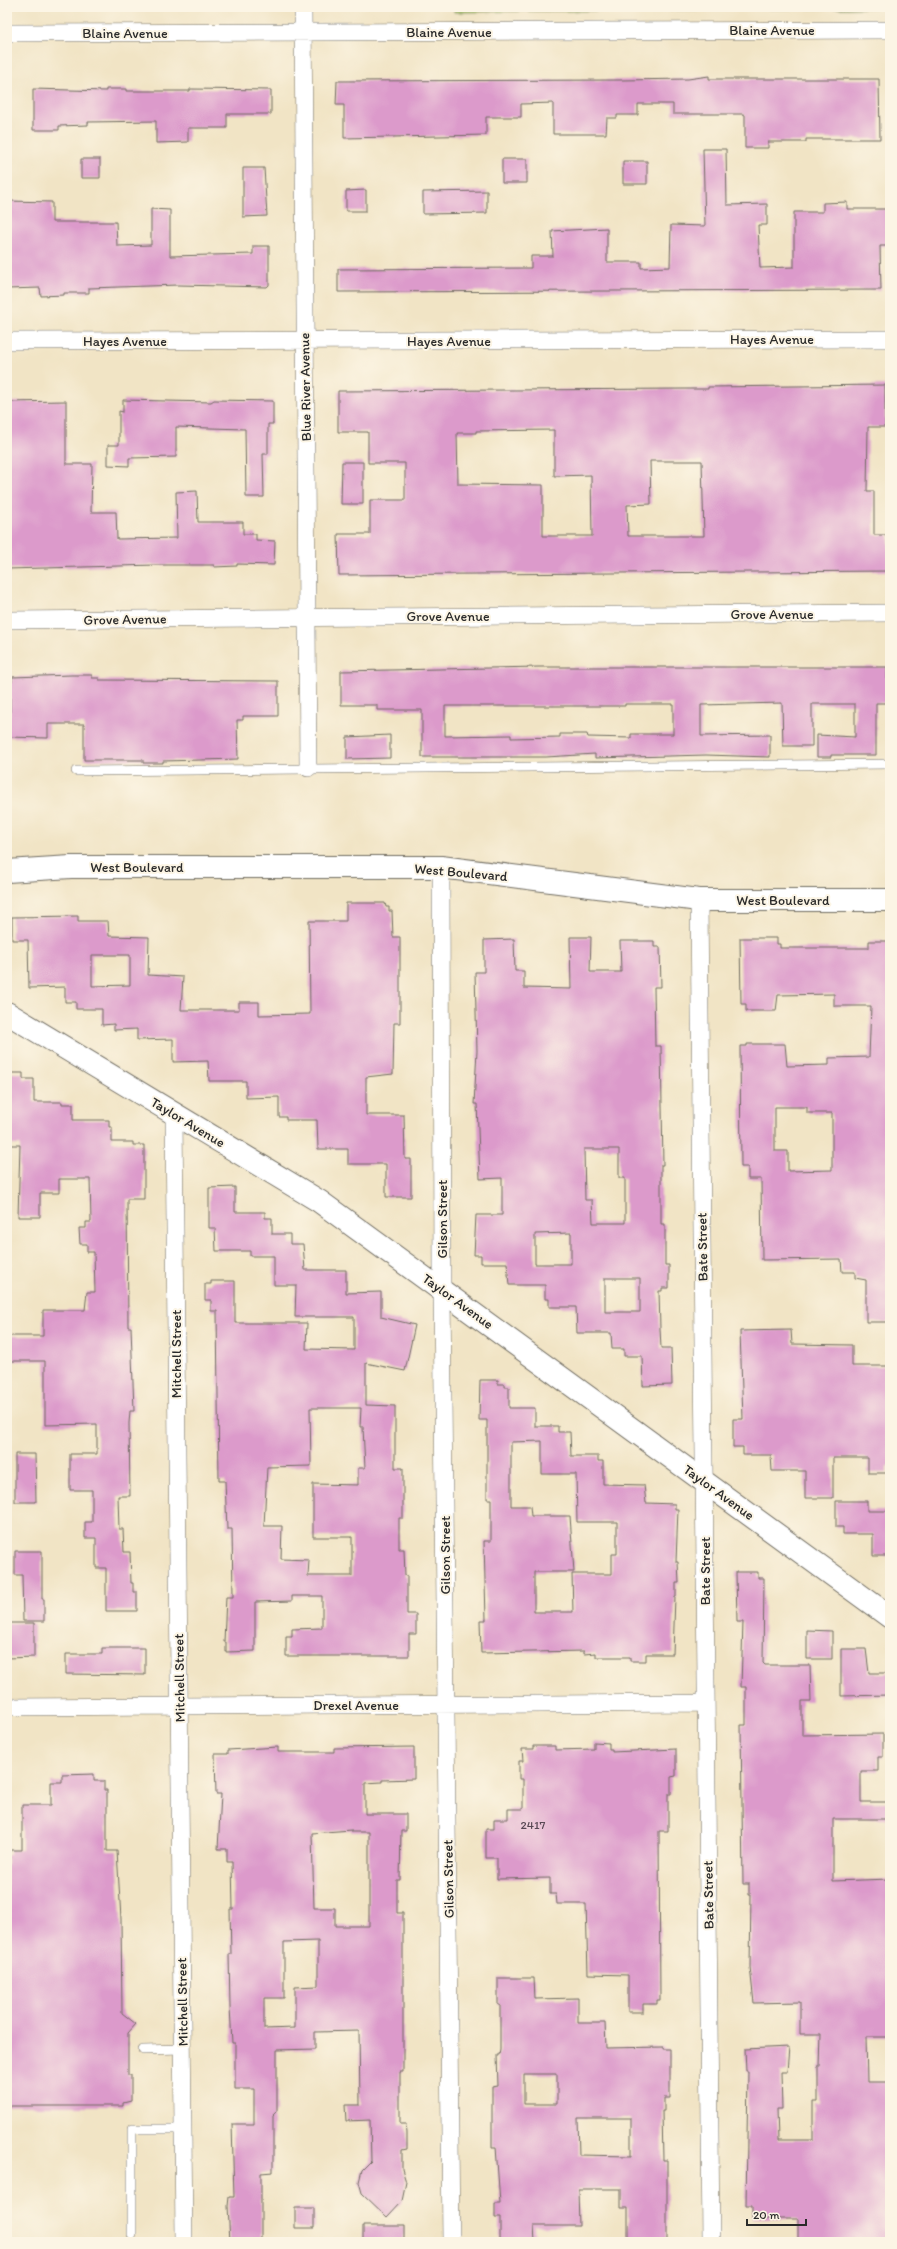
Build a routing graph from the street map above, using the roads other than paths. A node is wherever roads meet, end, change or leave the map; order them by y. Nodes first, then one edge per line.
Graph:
1 (302, 7) edge
2 (890, 30) edge
3 (303, 32) junction
4 (7, 33) edge
5 (890, 339) edge
6 (7, 341) edge
7 (305, 341) junction
8 (890, 613) edge
9 (307, 616) junction
10 (7, 620) edge
11 (890, 764) edge
12 (308, 768) junction
13 (76, 771) dead end
14 (441, 867) junction
15 (7, 871) edge
16 (699, 900) junction
17 (890, 900) edge
18 (7, 1013) edge
19 (174, 1114) junction
20 (442, 1290) junction
21 (704, 1481) junction
22 (890, 1617) edge
23 (706, 1702) junction
24 (446, 1704) junction
25 (179, 1706) junction
26 (7, 1707) edge
27 (182, 2049) junction
28 (143, 2050) dead end
29 (183, 2129) junction
30 (132, 2235) dead end
31 (184, 2242) edge
32 (451, 2242) edge
33 (711, 2242) edge

1 - 3 street, Blue River Avenue
2 - 3 street, Blaine Avenue
3 - 4 street, Blaine Avenue
3 - 7 street, Blue River Avenue
5 - 7 street, Hayes Avenue
6 - 7 street, Hayes Avenue
7 - 9 street, Blue River Avenue
8 - 9 street, Grove Avenue
9 - 10 street, Grove Avenue
9 - 12 street, Blue River Avenue
11 - 12 lane
12 - 13 lane
14 - 15 street, West Boulevard
14 - 16 street, West Boulevard
14 - 20 street, Gilson Street
16 - 17 street, West Boulevard
16 - 21 street, Bate Street
18 - 19 street, Taylor Avenue
19 - 20 street, Taylor Avenue
19 - 25 street, Mitchell Street
20 - 21 street, Taylor Avenue
20 - 24 street, Gilson Street
21 - 22 street, Taylor Avenue
21 - 23 street, Bate Street
23 - 24 street, Drexel Avenue
23 - 33 street, Bate Street
24 - 25 street, Drexel Avenue
24 - 32 street, Gilson Street
25 - 26 street, Drexel Avenue
25 - 27 street, Mitchell Street
27 - 28 lane
27 - 29 street, Mitchell Street
29 - 30 lane
29 - 31 street, Mitchell Street

